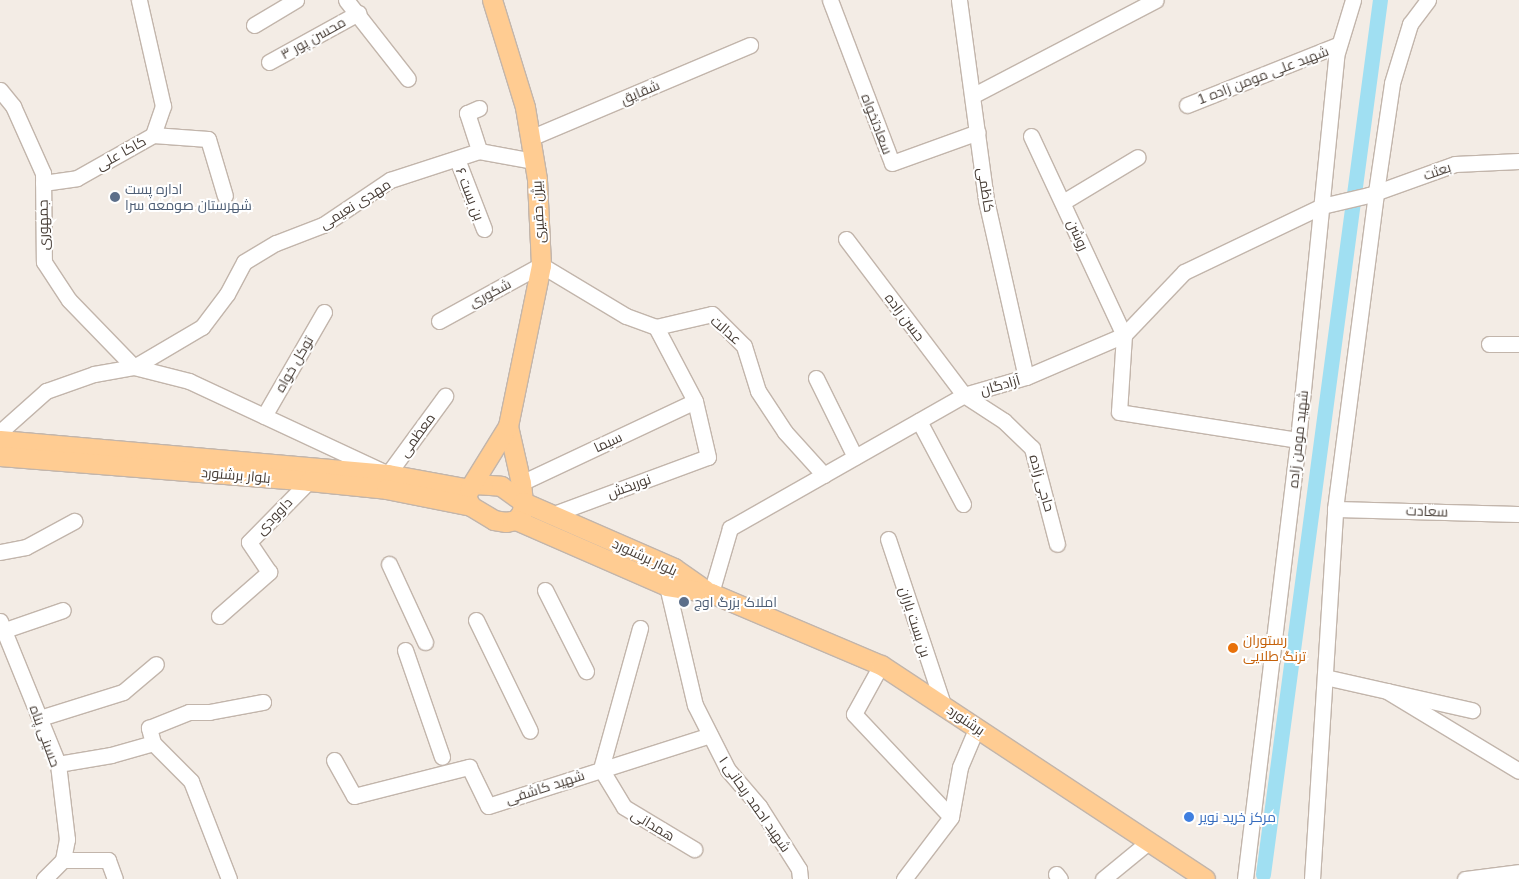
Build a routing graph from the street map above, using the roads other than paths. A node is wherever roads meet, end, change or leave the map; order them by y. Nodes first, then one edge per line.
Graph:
1 (140, 0) edge
2 (296, 0) edge
3 (492, 0) edge
4 (830, 0) edge
5 (959, 0) edge
6 (1156, 0) edge
7 (1353, 0) edge
8 (1428, 0) edge
9 (353, 5) edge
10 (254, 25) dead end
11 (750, 45) dead end
12 (1338, 46) junction
13 (269, 62) dead end
14 (408, 79) dead end
15 (0, 90) edge
16 (974, 95) junction
17 (1187, 105) dead end
18 (473, 111) dead end
19 (978, 132) junction
20 (153, 136) junction
21 (1031, 136) dead end
22 (530, 138) junction
23 (479, 151) junction
24 (1138, 158) dead end
25 (457, 159) junction
26 (534, 161) junction
27 (1519, 161) edge
28 (43, 183) junction
29 (1376, 192) junction
30 (225, 196) dead end
31 (1063, 202) junction
32 (1339, 202) joint
33 (1322, 206) junction
34 (484, 229) dead end
35 (846, 239) dead end
36 (541, 265) junction
37 (324, 312) dead end
38 (439, 321) dead end
39 (656, 327) junction
40 (1124, 335) junction
41 (1489, 344) dead end
42 (1519, 344) edge
43 (134, 367) junction
44 (1026, 377) junction
45 (816, 378) dead end
46 (445, 396) dead end
47 (964, 396) junction
48 (695, 401) junction
49 (264, 416) junction
50 (919, 421) junction
51 (508, 426) junction
52 (0, 432) edge
53 (0, 440) edge
54 (1298, 440) junction
55 (0, 456) edge
56 (855, 457) junction
57 (388, 474) junction
58 (824, 475) junction
59 (309, 480) junction
60 (521, 483) junction
61 (470, 497) junction
62 (523, 502) junction
63 (962, 504) dead end
64 (1335, 509) junction
65 (551, 514) junction
66 (1519, 514) edge
67 (516, 520) junction
68 (74, 521) dead end
69 (888, 539) dead end
70 (1057, 544) dead end
71 (0, 552) edge
72 (389, 564) dead end
73 (667, 586) junction
74 (545, 590) dead end
75 (711, 593) junction
76 (63, 610) dead end
77 (219, 616) dead end
78 (476, 620) dead end
79 (3, 626) edge
80 (640, 628) dead end
81 (425, 642) dead end
82 (405, 650) dead end
83 (156, 664) dead end
84 (881, 665) junction
85 (586, 671) dead end
86 (1325, 677) junction
87 (1387, 691) junction
88 (263, 702) dead end
89 (943, 704) junction
90 (1472, 710) dead end
91 (40, 718) junction
92 (977, 727) junction
93 (530, 731) dead end
94 (710, 735) junction
95 (153, 743) junction
96 (442, 757) dead end
97 (334, 760) dead end
98 (58, 764) junction
99 (601, 769) junction
100 (1519, 771) edge
101 (951, 817) junction
102 (1147, 842) junction
103 (694, 849) dead end
104 (63, 860) junction
105 (1175, 861) junction
106 (1519, 872) edge
107 (44, 879) edge
108 (115, 879) edge
109 (229, 879) edge
110 (800, 879) edge
111 (904, 879) edge
112 (1104, 879) edge
113 (1181, 879) edge
114 (1205, 879) edge
115 (1245, 879) edge
116 (1312, 879) edge
117 (1465, 879) edge

1 - 20 street, کاکا علی
2 - 10 street
3 - 22 main road, بیژن حقیری
4 - 19 street, سعادتخواه
5 - 16 street, کاظمی
6 - 16 street
7 - 12 street, شهید مومن زاده
8 - 29 street
9 - 13 street, محسن پور ۳
9 - 14 street
11 - 22 street, شقایق
12 - 17 street, شهید علی مومن زاده 1
12 - 33 street, شهید مومن زاده
15 - 28 street, جمهوری
16 - 19 street, کاظمی
18 - 23 street
19 - 44 street, کاظمی
20 - 28 street, کاکا علی
20 - 30 street
21 - 31 street, روشن
22 - 26 main road, بیژن حقیری
23 - 25 street, مهدی نعیمی
23 - 26 street
24 - 31 street
25 - 34 street, بن بست ۶
25 - 43 street, مهدی نعیمی
26 - 36 main road, بیژن حقیری
27 - 29 street, بعثت
28 - 43 street, جمهوری
29 - 32 street, بعثت
29 - 64 street
31 - 40 street, روشن
32 - 33 street, آزادگان
33 - 40 street, آزادگان
33 - 54 street, شهید مومن زاده
35 - 47 street, حسن زاده
36 - 38 street, شکوری
36 - 39 street
36 - 51 main road, بیژن حقیری
37 - 49 street, توکل خواه
39 - 48 street
39 - 58 street, عدالت
40 - 44 street, آزادگان
40 - 54 street
41 - 42 street
43 - 49 street
43 - 52 street
44 - 47 street, آزادگان
45 - 56 street
46 - 57 street, معظمی
47 - 50 street, آزادگان
47 - 70 street, حاجی زاده
48 - 60 street, سیما
48 - 65 street, نوربخش
49 - 57 street
50 - 56 street, آزادگان
50 - 63 street
51 - 60 main road
51 - 61 main road
53 - 57 main road, بلوار برشنورد
54 - 115 street, شهید مومن زاده
55 - 59 main road, بلوار برشنورد
56 - 58 street, آزادگان
57 - 61 main road, بلوار برشنورد
58 - 75 street, آزادگان
59 - 61 main road, بلوار برشنورد
59 - 77 street, داوودی
60 - 62 main road
61 - 62 main road, بلوار برشنورد
61 - 67 main road, بلوار برشنورد
62 - 65 main road, بلوار برشنورد
62 - 67 main road
64 - 66 street, سعادت
64 - 86 street
65 - 75 main road, بلوار برشنورد
67 - 73 main road, بلوار برشنورد
68 - 71 street
69 - 89 street, بن بست باران
72 - 81 street
73 - 75 main road, بلوار برشنورد
73 - 94 street, شهید احمد ریحانی ۱
74 - 85 street
75 - 84 main road, برشنورد
76 - 79 street
78 - 93 street
79 - 91 street, حسینی پناه
80 - 99 street
82 - 96 street
83 - 91 street
84 - 89 main road, برشنورد
84 - 101 street
86 - 87 street
86 - 116 street
87 - 90 street
87 - 100 street
88 - 95 street
89 - 92 main road, برشنورد
91 - 98 street, حسینی پناه
92 - 101 street
92 - 102 main road, برشنورد
94 - 99 street, شهید کاشفی
94 - 110 street, شهید احمد ریحانی ۱
95 - 98 street
95 - 109 street
97 - 99 street, شهید کاشفی
98 - 104 street, حسینی پناه
99 - 103 street, همدانی
101 - 111 street
102 - 105 main road, برشنورد
102 - 112 street
104 - 107 street
104 - 108 street
105 - 113 main road
105 - 114 main road, برشنورد
106 - 117 street

